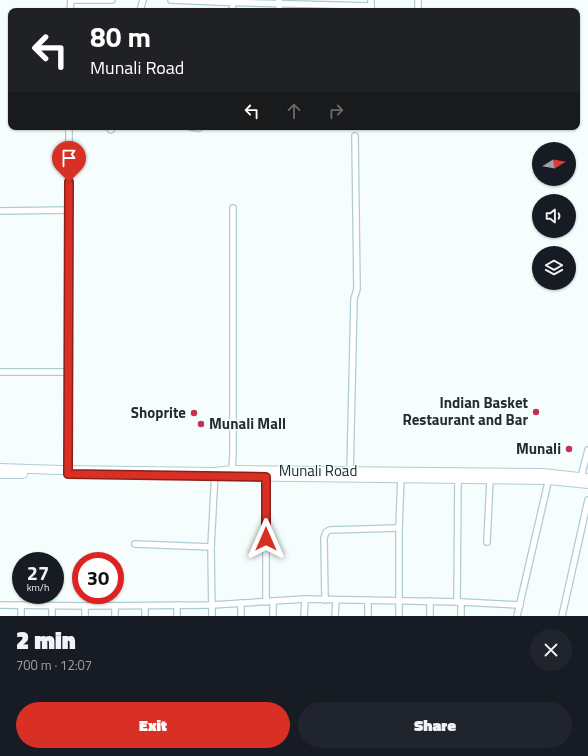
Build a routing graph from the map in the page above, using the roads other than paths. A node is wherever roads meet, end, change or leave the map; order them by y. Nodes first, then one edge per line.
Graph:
1 (71, 0) edge
2 (112, 0) edge
3 (171, 0) edge
4 (219, 1) edge
5 (233, 2) junction
6 (279, 2) edge
7 (232, 8) edge
8 (358, 8) edge
9 (69, 130) edge
10 (355, 136) dead end
11 (233, 208) dead end
12 (69, 210) junction
13 (0, 211) edge
14 (0, 372) edge
15 (68, 372) junction
16 (588, 450) edge
17 (0, 468) edge
18 (232, 470) junction
19 (68, 472) junction
20 (0, 474) edge
21 (215, 474) junction
22 (266, 474) junction
23 (350, 474) junction
24 (401, 475) junction
25 (458, 476) junction
26 (549, 477) junction
27 (490, 480) junction
28 (584, 480) edge
29 (588, 500) edge
30 (398, 528) junction
31 (487, 542) dead end
32 (136, 544) dead end
33 (211, 547) junction
34 (305, 599) junction
35 (325, 600) junction
36 (336, 600) junction
37 (368, 600) junction
38 (273, 601) junction
39 (400, 601) junction
40 (430, 601) junction
41 (266, 602) junction
42 (459, 602) junction
43 (241, 603) junction
44 (520, 604) junction
45 (0, 605) edge
46 (21, 605) junction
47 (177, 605) junction
48 (212, 605) junction
49 (52, 606) junction
50 (85, 606) junction
51 (115, 606) junction
52 (145, 606) junction
53 (21, 616) edge
54 (52, 616) edge
55 (85, 616) edge
56 (115, 616) edge
57 (145, 616) edge
58 (177, 616) edge
59 (212, 616) edge
60 (241, 616) edge
61 (273, 616) edge
62 (304, 616) edge
63 (335, 616) edge
64 (368, 616) edge
65 (399, 616) edge
66 (430, 616) edge
67 (461, 616) edge
68 (517, 616) edge
69 (562, 616) edge

1 - 2 street
3 - 4 street
4 - 5 street
5 - 6 street
5 - 7 street
6 - 8 street
9 - 12 street
10 - 23 street
11 - 18 street
12 - 13 street
12 - 15 street
14 - 15 street
15 - 19 street
16 - 28 street
17 - 19 main road, Munali Road
18 - 21 main road, Munali Road
18 - 22 main road, Munali Road
19 - 20 main road, Munali Road
19 - 21 main road, Munali Road
21 - 22 main road, Munali Road
21 - 33 street
22 - 23 main road, Munali Road
22 - 41 street
23 - 24 main road, Munali Road
24 - 25 main road, Munali Road
24 - 30 street
25 - 26 main road, Munali Road
25 - 27 main road, Munali Road
25 - 42 street
26 - 27 main road, Munali Road
26 - 28 main road, Munali Road
26 - 44 street
27 - 31 street
29 - 69 street
30 - 35 street
30 - 39 street
32 - 33 street
33 - 48 street
34 - 35 street
34 - 38 street
34 - 62 street
35 - 36 street
36 - 37 street
36 - 63 street
37 - 39 street
37 - 64 street
38 - 41 street
38 - 61 street
39 - 40 street
39 - 65 street
40 - 42 street
40 - 66 street
41 - 43 street
42 - 44 street
42 - 67 street
43 - 48 street
43 - 60 street
44 - 68 street
45 - 46 street
46 - 49 street
46 - 53 street
47 - 48 street
47 - 52 street
47 - 58 street
48 - 59 street
49 - 50 street
49 - 54 street
50 - 51 street
50 - 55 street
51 - 52 street
51 - 56 street
52 - 57 street

